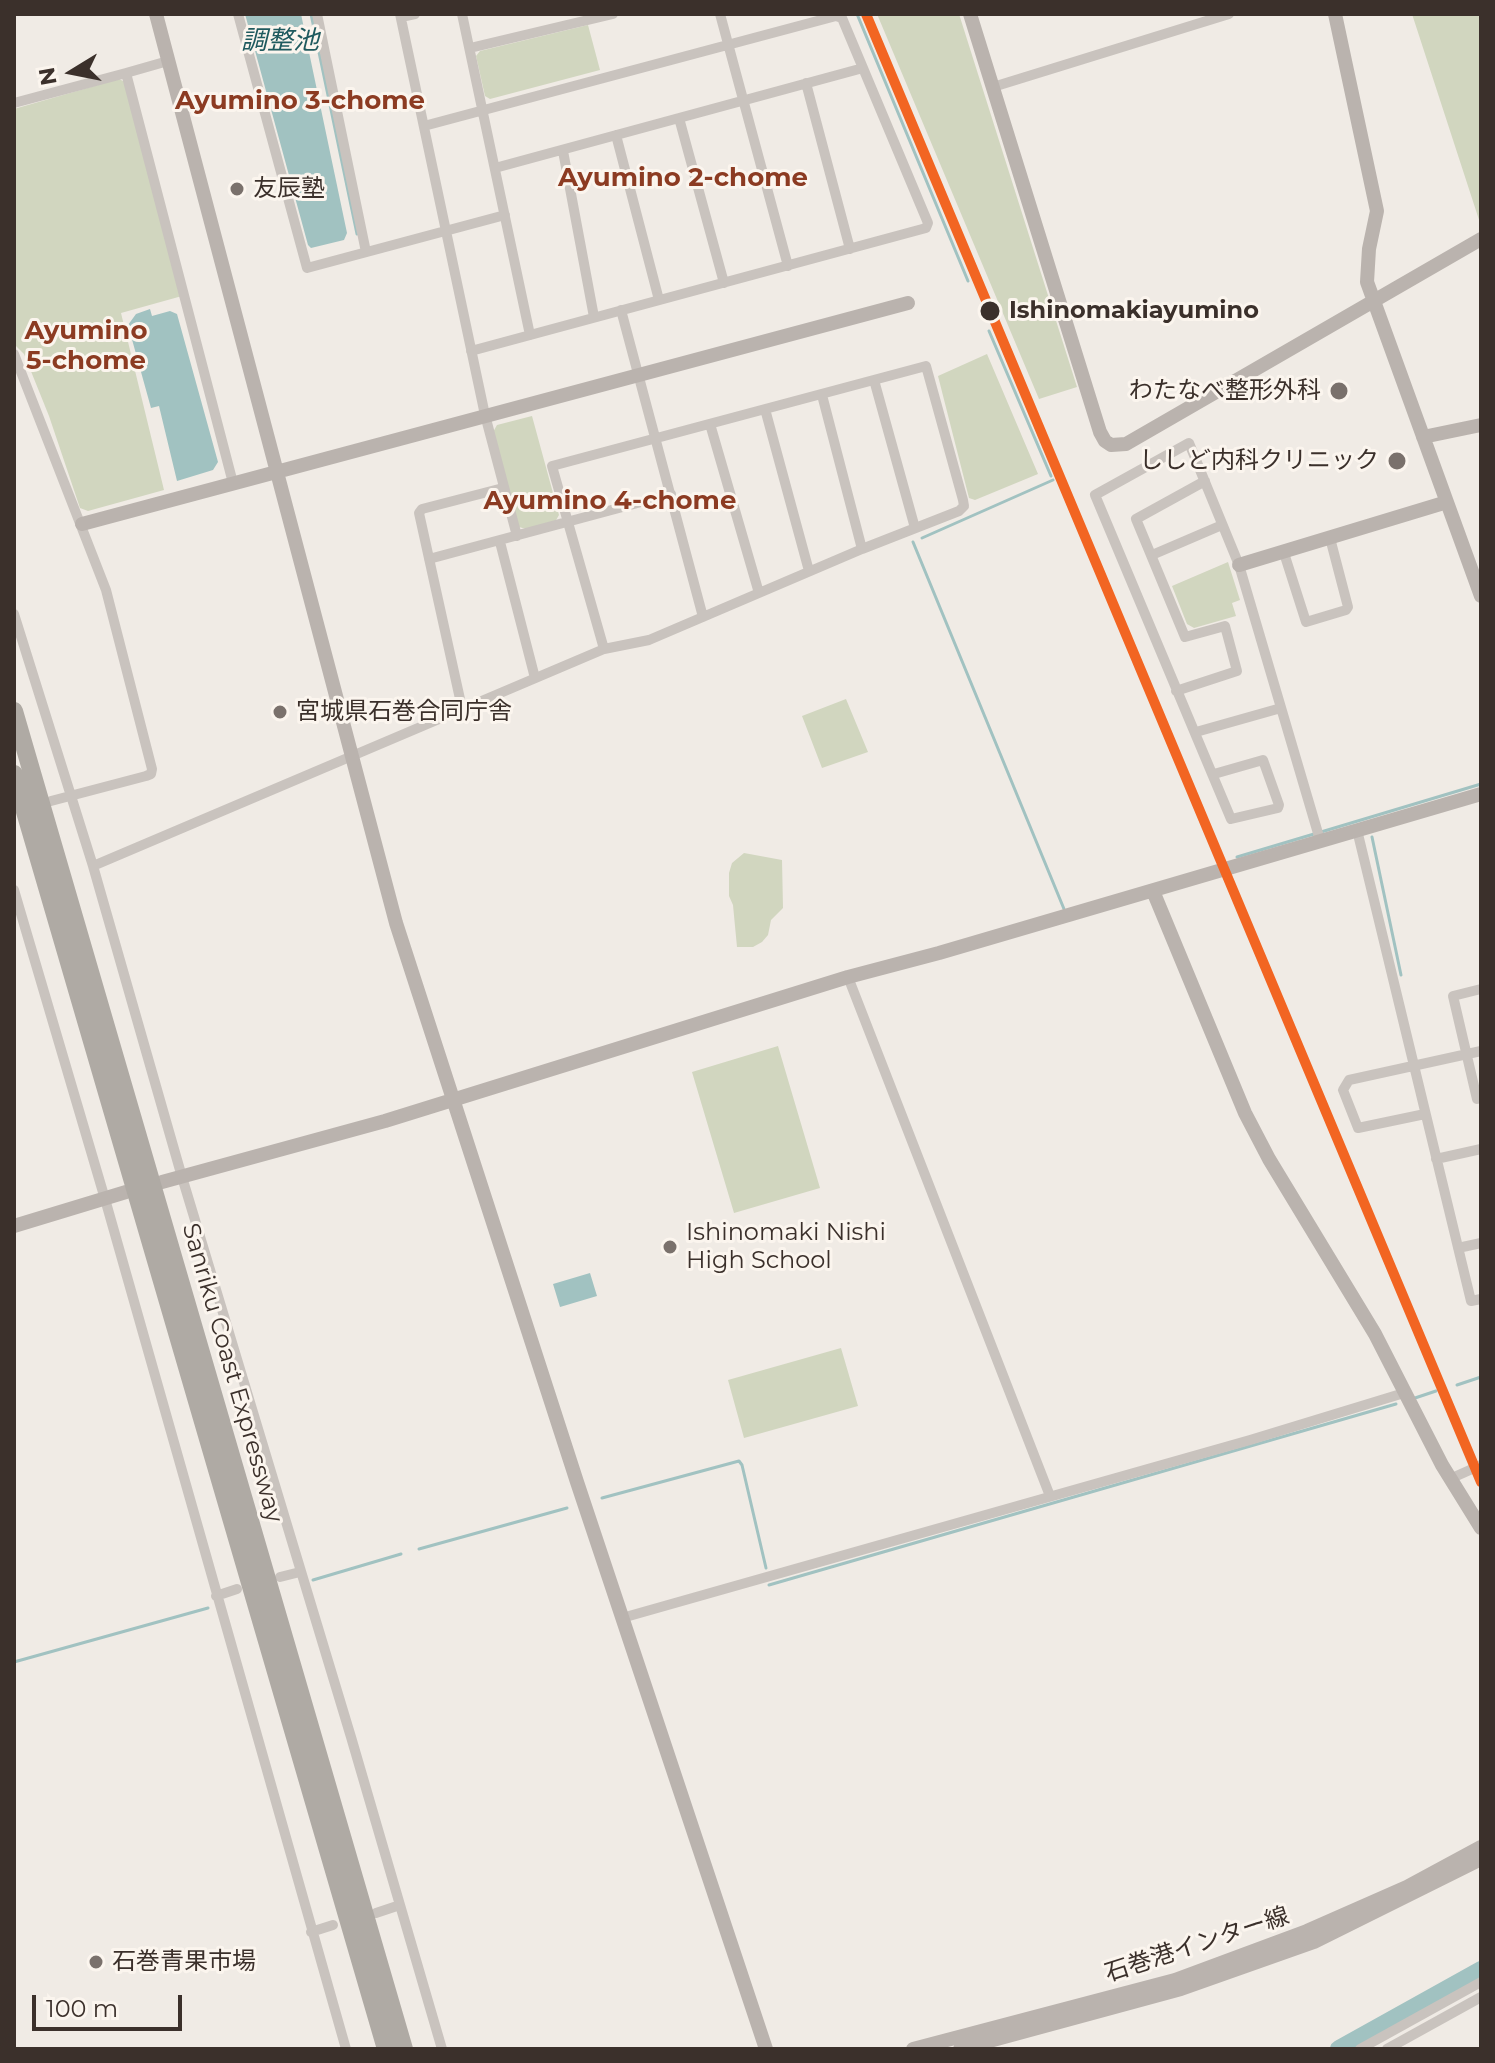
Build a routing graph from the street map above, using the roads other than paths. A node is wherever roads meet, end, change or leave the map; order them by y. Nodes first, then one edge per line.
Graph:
1 (156, 14) edge
2 (238, 14) edge
3 (317, 14) edge
4 (415, 14) edge
5 (462, 14) edge
6 (720, 14) edge
7 (970, 14) edge
8 (1229, 14) edge
9 (1335, 14) edge
10 (608, 15) edge
11 (400, 16) edge
12 (729, 45) junction
13 (470, 48) junction
14 (168, 61) junction
15 (863, 68) junction
16 (126, 73) junction
17 (806, 83) junction
18 (993, 87) junction
19 (743, 100) junction
20 (14, 103) edge
21 (483, 111) junction
22 (679, 118) junction
23 (424, 126) junction
24 (616, 135) junction
25 (563, 151) junction
26 (495, 168) junction
27 (505, 215) junction
28 (446, 231) junction
29 (1481, 239) edge
30 (850, 249) junction
31 (366, 252) junction
32 (788, 266) junction
33 (724, 283) junction
34 (659, 300) junction
35 (1373, 301) junction
36 (908, 303) dead end
37 (621, 310) junction
38 (594, 317) junction
39 (530, 335) junction
40 (471, 351) junction
41 (14, 354) edge
42 (638, 374) junction
43 (874, 380) junction
44 (822, 395) junction
45 (765, 409) junction
46 (485, 415) junction
47 (710, 424) junction
48 (1481, 425) edge
49 (1423, 437) junction
50 (655, 439) junction
51 (278, 471) junction
52 (1205, 481) junction
53 (233, 483) junction
54 (503, 488) junction
55 (671, 494) junction
56 (1447, 502) junction
57 (566, 522) junction
58 (82, 524) junction
59 (1222, 525) junction
60 (915, 528) junction
61 (517, 536) junction
62 (1330, 538) junction
63 (500, 542) junction
64 (862, 549) junction
65 (1284, 553) junction
66 (1152, 555) junction
67 (429, 559) junction
68 (1239, 565) junction
69 (809, 571) junction
70 (759, 593) junction
71 (1481, 596) edge
72 (14, 614) edge
73 (703, 617) junction
74 (604, 649) junction
75 (535, 678) junction
76 (1176, 691) junction
77 (462, 708) junction
78 (1281, 708) junction
79 (14, 711) edge
80 (1196, 732) junction
81 (352, 756) junction
82 (14, 774) edge
83 (1214, 774) junction
84 (1481, 794) edge
85 (71, 795) junction
86 (51, 801) dead end
87 (1357, 830) junction
88 (1320, 840) junction
89 (93, 866) junction
90 (14, 891) edge
91 (1153, 891) junction
92 (848, 977) junction
93 (1481, 989) edge
94 (1481, 1051) edge
95 (1467, 1054) junction
96 (1414, 1066) junction
97 (1481, 1098) edge
98 (453, 1100) junction
99 (1425, 1114) junction
100 (1481, 1149) edge
101 (1436, 1159) junction
102 (182, 1177) junction
103 (162, 1182) dead end
104 (126, 1192) dead end
105 (105, 1199) junction
106 (14, 1226) edge
107 (1481, 1243) edge
108 (1458, 1248) junction
109 (1481, 1299) edge
110 (1404, 1393) junction
111 (1481, 1465) edge
112 (1452, 1478) junction
113 (1050, 1496) junction
114 (1481, 1528) edge
115 (300, 1572) junction
116 (280, 1577) dead end
117 (237, 1589) dead end
118 (216, 1596) junction
119 (622, 1618) junction
120 (1481, 1847) edge
121 (1481, 1859) edge
122 (400, 1905) junction
123 (376, 1913) dead end
124 (333, 1925) dead end
125 (311, 1932) junction
126 (1481, 1982) edge
127 (1481, 1997) edge
128 (1393, 2047) edge
129 (346, 2049) edge
130 (386, 2049) edge
131 (404, 2049) edge
132 (442, 2049) edge
133 (766, 2049) edge
134 (913, 2049) edge
135 (960, 2049) edge
136 (1360, 2049) edge

1 - 14 street
2 - 31 street
3 - 31 street
4 - 11 street
5 - 13 street
6 - 12 street
7 - 18 street
8 - 18 street
9 - 35 street
10 - 13 street
11 - 23 street
12 - 15 street
12 - 19 street
12 - 21 street
13 - 21 street
14 - 16 street
14 - 51 street
15 - 17 street
15 - 30 street
16 - 20 street
16 - 53 street
17 - 19 street
17 - 30 street
18 - 35 street
19 - 22 street
19 - 32 street
21 - 23 street
21 - 26 street
22 - 24 street
22 - 33 street
23 - 28 street
24 - 25 street
24 - 34 street
25 - 26 street
25 - 38 street
26 - 27 street
27 - 28 street
27 - 39 street
28 - 31 street
28 - 40 street
29 - 35 street
30 - 32 street
32 - 33 street
33 - 34 street
34 - 37 street
35 - 49 street
36 - 42 street
37 - 38 street
37 - 42 street
38 - 39 street
39 - 40 street
40 - 46 street
41 - 58 street
42 - 46 street
42 - 50 street
43 - 44 street
43 - 60 street
43 - 60 street
44 - 45 street
44 - 64 street
45 - 47 street
45 - 69 street
46 - 51 street
46 - 54 street
47 - 50 street
47 - 70 street
48 - 49 street
49 - 56 street
50 - 55 street
50 - 57 street
51 - 53 street
51 - 81 street
52 - 59 street
52 - 66 street
52 - 76 street
53 - 58 street
54 - 61 street
54 - 67 street
55 - 57 street
55 - 73 street
56 - 62 street
56 - 71 street
57 - 61 street
57 - 74 street
58 - 85 street
59 - 66 street
59 - 68 street
60 - 64 street
61 - 63 street
62 - 65 street
62 - 65 street
63 - 67 street
63 - 75 street
64 - 69 street
65 - 68 street
66 - 76 street
67 - 77 street
68 - 78 street
69 - 70 street
70 - 73 street
72 - 85 street
73 - 74 street
74 - 75 street
75 - 77 street
76 - 80 street
77 - 81 street
78 - 80 street
78 - 88 street
79 - 131 highway, Sanriku Coast Expressway
80 - 83 street
81 - 89 street
81 - 98 street
82 - 130 highway, Sanriku Coast Expressway
83 - 83 street
84 - 87 street
85 - 86 street
85 - 89 street
87 - 88 street
87 - 96 street
88 - 91 street
89 - 102 street
90 - 105 street
91 - 92 street
91 - 110 street
92 - 98 street
92 - 113 street
93 - 95 street
94 - 95 street
95 - 96 street
95 - 97 street
96 - 99 street
96 - 99 street
98 - 102 street
98 - 119 street
99 - 101 street
100 - 101 street
101 - 108 street
102 - 103 street
102 - 115 street
104 - 105 street
105 - 106 street
105 - 118 street
107 - 108 street
108 - 109 street
110 - 112 street
110 - 113 street
111 - 112 street
112 - 114 street
113 - 119 street
115 - 116 street
115 - 122 street
117 - 118 street
118 - 125 street
119 - 133 street
120 - 134 street, 石巻港インター線
121 - 135 street, 石巻港インター線
122 - 123 street
122 - 132 street
124 - 125 street
125 - 129 street
126 - 136 street
127 - 128 street

